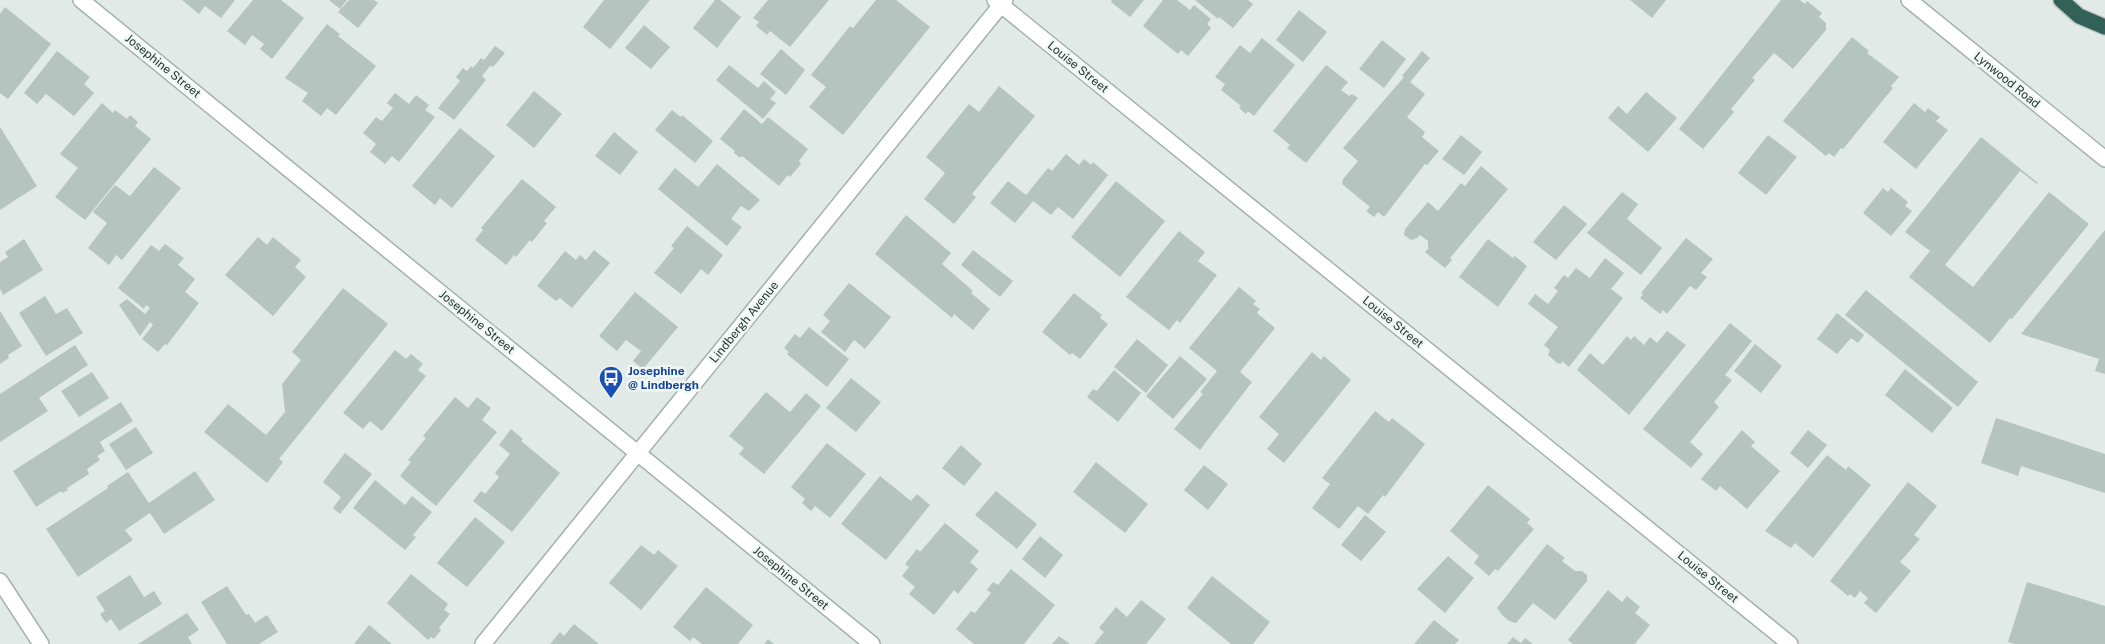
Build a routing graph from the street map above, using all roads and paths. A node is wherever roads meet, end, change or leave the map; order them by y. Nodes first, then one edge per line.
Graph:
1 (81, 0) edge
2 (1909, 0) edge
3 (2061, 0) edge
4 (1001, 2) edge
5 (2105, 27) edge
6 (2105, 160) edge
7 (639, 453) junction
8 (0, 580) edge
9 (41, 644) edge
10 (483, 644) edge
11 (872, 644) edge
12 (1790, 644) edge

1 - 7 street, Josephine Street
2 - 6 street, Lynwood Road
3 - 5 highway
4 - 7 street, Lindbergh Avenue
4 - 12 street, Louise Street
7 - 10 street, Lindbergh Avenue
7 - 11 street, Josephine Street
8 - 9 street

